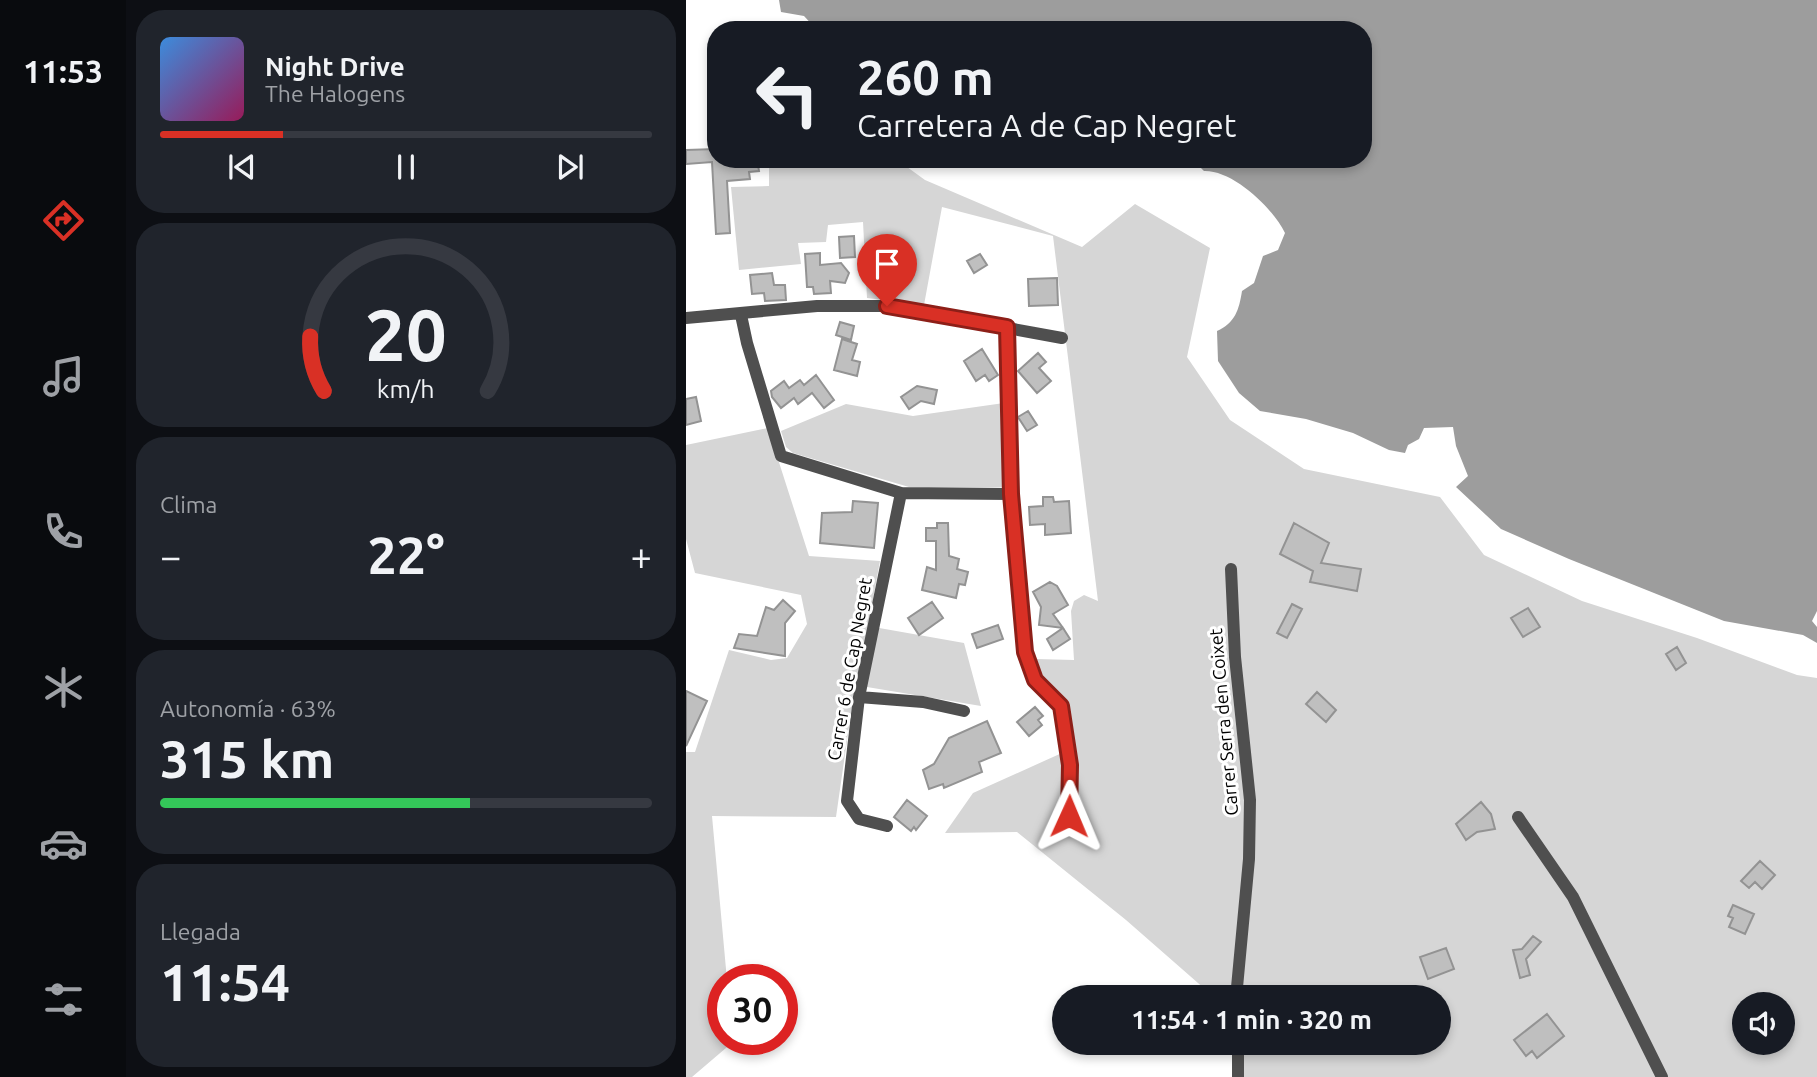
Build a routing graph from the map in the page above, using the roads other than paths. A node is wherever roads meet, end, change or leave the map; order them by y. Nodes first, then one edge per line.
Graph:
1 (741, 315) junction
2 (686, 318) edge
3 (1007, 327) junction
4 (1062, 338) dead end
5 (901, 493) junction
6 (1011, 494) junction
7 (1231, 569) dead end
8 (859, 697) junction
9 (964, 711) dead end
10 (1069, 816) dead end
11 (1518, 817) dead end
12 (887, 826) dead end
13 (1237, 985) edge
14 (1238, 1055) edge
15 (1238, 1077) edge
16 (1662, 1077) edge

1 - 2 street
1 - 3 street
1 - 5 street
3 - 4 street
3 - 6 street
5 - 6 street
5 - 8 street, Carrer 6 de Cap Negret
6 - 10 street
7 - 13 street, Carrer Serra den Coixet
8 - 9 street
8 - 12 street, Carrer 6 de Cap Negret
11 - 16 street
14 - 15 street

